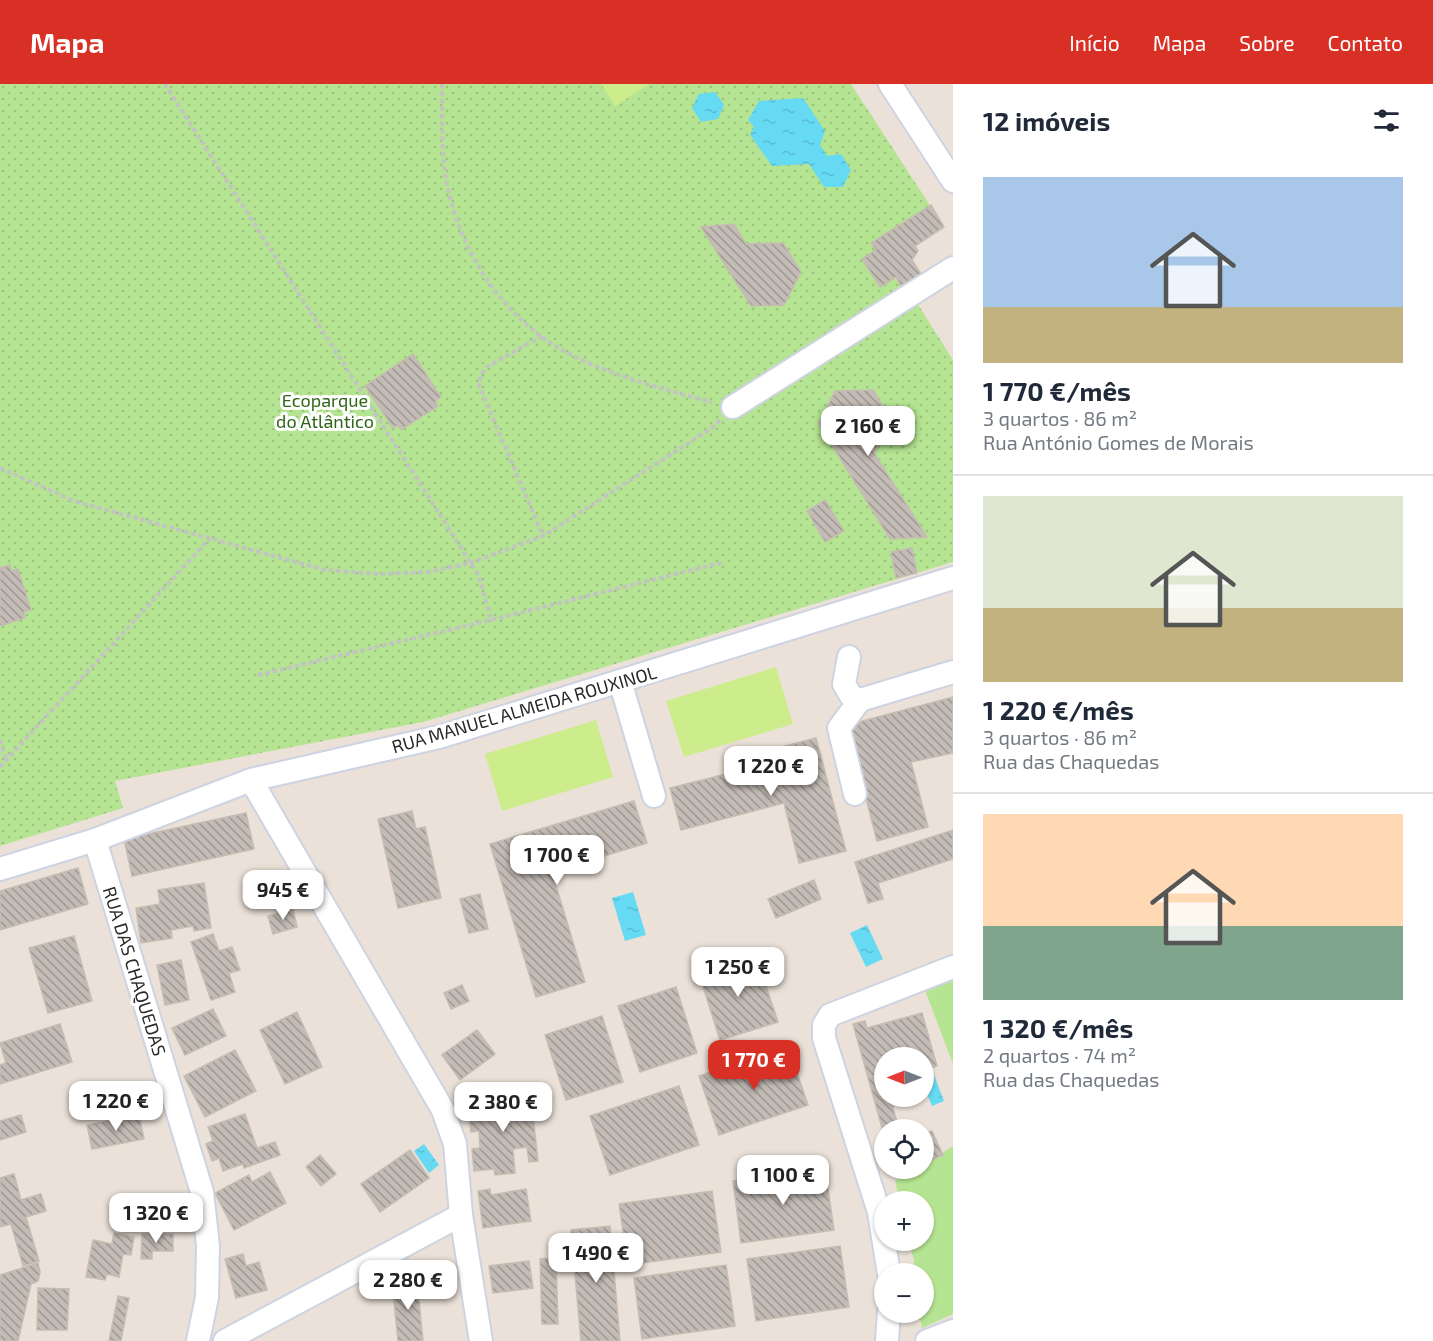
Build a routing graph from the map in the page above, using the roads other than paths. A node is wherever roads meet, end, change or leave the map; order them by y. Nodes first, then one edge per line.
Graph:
1 (890, 84) edge
2 (953, 181) edge
3 (953, 268) edge
4 (733, 407) road end
5 (953, 578) edge
6 (849, 657) dead end
7 (953, 672) edge
8 (620, 681) junction
9 (860, 700) junction
10 (251, 780) junction
11 (855, 794) dead end
12 (654, 796) dead end
13 (95, 840) junction
14 (0, 869) edge
15 (953, 967) edge
16 (461, 1215) junction
17 (887, 1263) edge
18 (888, 1323) edge
19 (953, 1331) edge
20 (198, 1341) edge
21 (225, 1341) edge
22 (481, 1341) edge
23 (887, 1341) edge
24 (927, 1341) edge

1 - 2 street
3 - 4 street
5 - 8 street, RUA MANUEL ALMEIDA ROUXINOL
6 - 9 street
7 - 9 street
8 - 10 street, RUA MANUEL ALMEIDA ROUXINOL
8 - 12 street
9 - 11 street
10 - 13 street, RUA MANUEL ALMEIDA ROUXINOL
10 - 16 street
13 - 14 street
13 - 20 street, RUA DAS CHAQUEDAS
15 - 17 street
16 - 21 street
16 - 22 street
18 - 23 street
19 - 24 street

